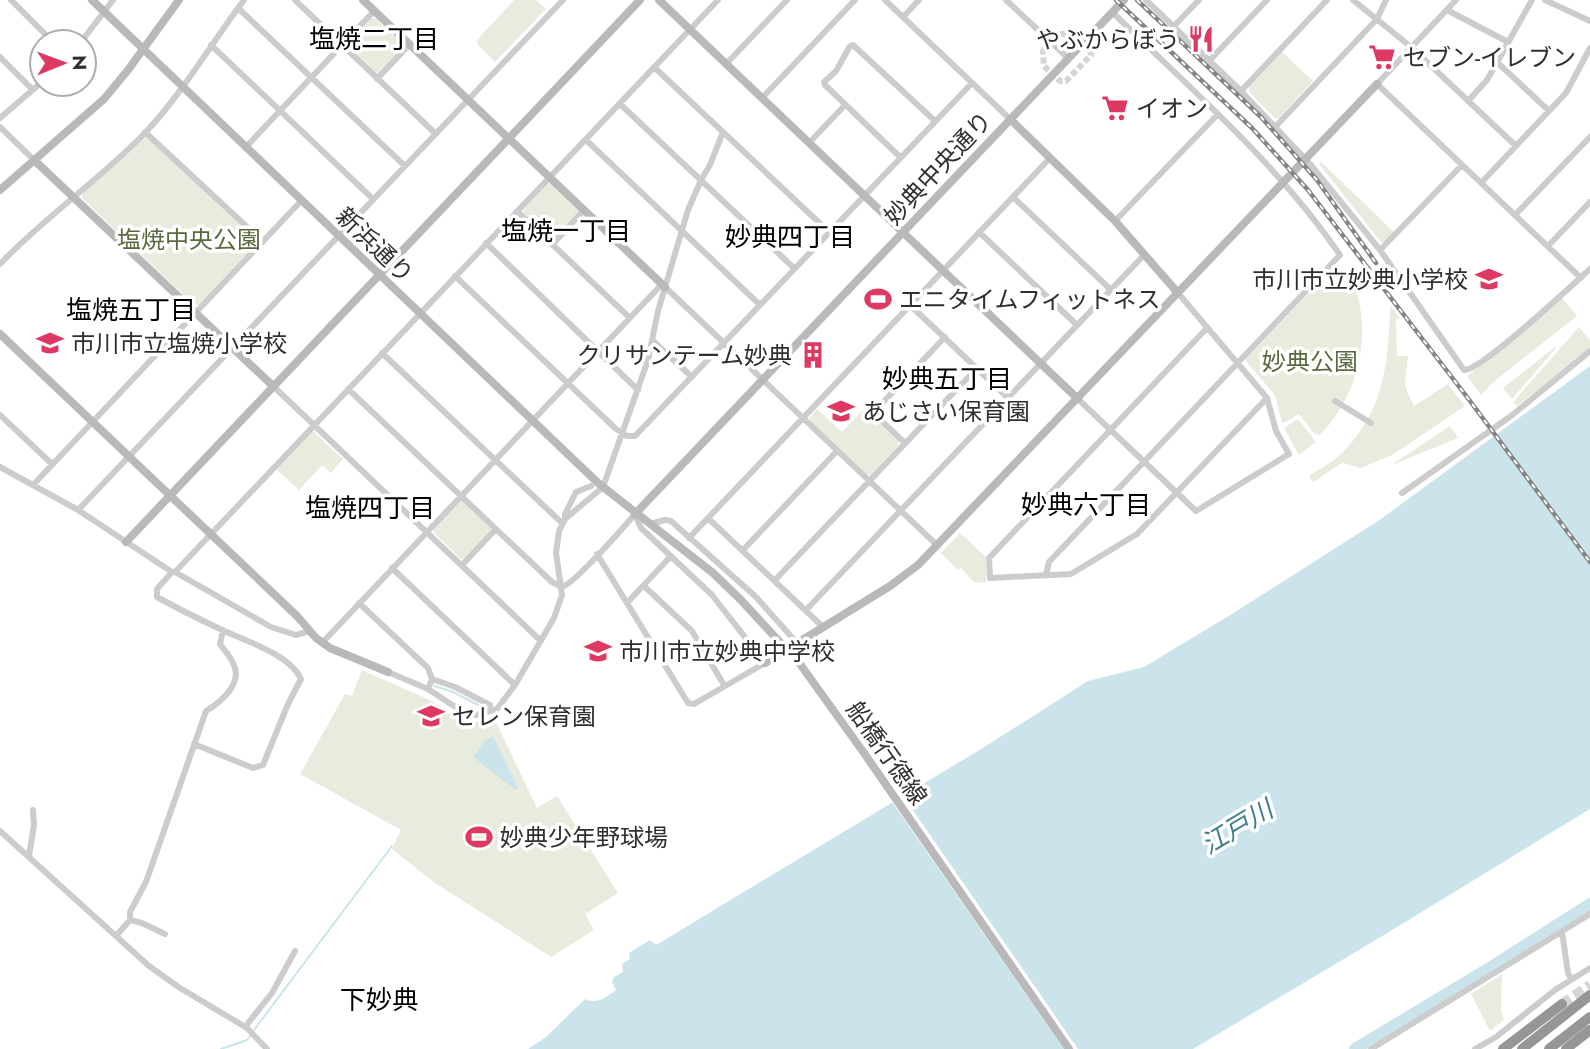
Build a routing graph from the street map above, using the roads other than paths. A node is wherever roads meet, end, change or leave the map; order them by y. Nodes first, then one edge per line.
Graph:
1 (11, 0) edge
2 (92, 0) edge
3 (113, 0) edge
4 (179, 0) edge
5 (244, 0) edge
6 (295, 0) edge
7 (363, 0) edge
8 (564, 0) edge
9 (640, 0) edge
10 (659, 0) edge
11 (718, 0) edge
12 (787, 0) edge
13 (855, 0) edge
14 (885, 0) edge
15 (919, 0) edge
16 (1006, 0) edge
17 (1124, 0) edge
18 (1146, 0) edge
19 (1199, 0) edge
20 (1267, 0) edge
21 (1327, 0) edge
22 (1353, 0) edge
23 (1386, 0) edge
24 (1456, 0) edge
25 (1532, 0) edge
26 (1545, 0) edge
27 (1013, 4) edge
28 (238, 8) junction
29 (1447, 10) junction
30 (374, 11) junction
31 (104, 12) junction
32 (1112, 12) junction
33 (903, 17) junction
34 (1377, 19) junction
35 (1590, 21) edge
36 (1174, 26) junction
37 (39, 28) edge
38 (92, 28) edge
39 (690, 30) junction
40 (1508, 43) junction
41 (410, 44) junction
42 (211, 45) junction
43 (342, 45) junction
44 (1412, 47) junction
45 (1590, 48) edge
46 (143, 50) junction
47 (0, 57) edge
48 (1068, 58) junction
49 (1210, 60) junction
50 (1498, 62) junction
51 (726, 64) junction
52 (1586, 65) edge
53 (654, 67) junction
54 (311, 78) junction
55 (377, 79) junction
56 (972, 83) junction
57 (1377, 84) junction
58 (28, 85) edge
59 (181, 87) junction
60 (1241, 91) junction
61 (28, 94) edge
62 (762, 98) junction
63 (468, 100) junction
64 (1468, 101) junction
65 (620, 104) junction
66 (845, 105) junction
67 (280, 111) junction
68 (1549, 111) junction
69 (1218, 114) junction
70 (0, 118) edge
71 (1010, 119) junction
72 (935, 121) junction
73 (1276, 126) junction
74 (0, 127) edge
75 (145, 132) junction
76 (723, 132) junction
77 (436, 134) junction
78 (1590, 137) edge
79 (509, 139) junction
80 (586, 139) junction
81 (809, 143) junction
82 (1516, 146) junction
83 (245, 148) junction
84 (901, 157) junction
85 (1050, 158) junction
86 (1306, 159) junction
87 (34, 160) junction
88 (1462, 165) junction
89 (405, 166) junction
90 (549, 177) junction
91 (701, 180) junction
92 (1283, 183) junction
93 (1481, 183) junction
94 (0, 190) edge
95 (864, 195) junction
96 (73, 197) junction
97 (1013, 197) junction
98 (373, 199) junction
99 (302, 201) junction
100 (1590, 202) edge
101 (584, 210) junction
102 (517, 211) junction
103 (1516, 215) junction
104 (1115, 221) junction
105 (683, 231) junction
106 (829, 232) junction
107 (904, 232) junction
108 (979, 232) junction
109 (338, 236) junction
110 (262, 242) junction
111 (486, 243) junction
112 (553, 244) junction
113 (1548, 246) junction
114 (1380, 250) junction
115 (1145, 254) junction
116 (0, 264) edge
117 (794, 268) junction
118 (1590, 269) edge
119 (943, 270) junction
120 (379, 275) junction
121 (455, 276) junction
122 (1580, 278) junction
123 (664, 285) junction
124 (1110, 289) junction
125 (1178, 293) junction
126 (760, 305) junction
127 (911, 305) junction
128 (196, 313) junction
129 (420, 314) junction
130 (630, 318) junction
131 (1077, 325) junction
132 (1207, 328) junction
133 (0, 334) edge
134 (945, 337) junction
135 (652, 340) junction
136 (724, 344) junction
137 (232, 348) junction
138 (599, 351) junction
139 (1590, 351) edge
140 (382, 354) junction
141 (1041, 363) junction
142 (1238, 363) junction
143 (977, 368) junction
144 (692, 377) junction
145 (763, 380) junction
146 (568, 384) junction
147 (273, 386) junction
148 (348, 389) junction
149 (638, 390) junction
150 (1008, 398) junction
151 (1078, 398) junction
152 (1267, 398) junction
153 (1338, 402) dead end
154 (0, 415) edge
155 (803, 418) junction
156 (533, 421) junction
157 (92, 422) junction
158 (1370, 422) dead end
159 (314, 425) junction
160 (1111, 429) junction
161 (623, 435) junction
162 (905, 443) junction
163 (837, 450) junction
164 (130, 457) junction
165 (495, 460) junction
166 (1144, 462) junction
167 (52, 464) junction
168 (0, 467) edge
169 (869, 481) junction
170 (33, 485) junction
171 (591, 486) dead end
172 (603, 487) junction
173 (1177, 492) junction
174 (1402, 493) dead end
175 (170, 495) junction
176 (461, 496) junction
177 (78, 510) junction
178 (900, 511) junction
179 (635, 514) junction
180 (708, 517) junction
181 (563, 521) junction
182 (649, 525) junction
183 (496, 529) junction
184 (426, 532) junction
185 (210, 534) junction
186 (689, 538) junction
187 (126, 541) junction
188 (938, 546) junction
189 (743, 550) junction
190 (597, 554) junction
191 (671, 556) junction
192 (461, 565) junction
193 (392, 568) junction
194 (173, 572) junction
195 (1046, 575) junction
196 (775, 580) junction
197 (644, 586) junction
198 (562, 587) junction
199 (359, 603) junction
200 (627, 603) junction
201 (806, 610) junction
202 (823, 627) junction
203 (223, 630) junction
204 (310, 631) junction
205 (541, 640) junction
206 (322, 643) junction
207 (797, 643) junction
208 (765, 663) junction
209 (388, 672) joint
210 (432, 679) junction
211 (515, 685) junction
212 (724, 685) junction
213 (428, 689) junction
214 (490, 705) dead end
215 (194, 744) junction
216 (33, 810) dead end
217 (0, 831) edge
218 (29, 856) junction
219 (1590, 914) edge
220 (130, 920) junction
221 (1562, 932) junction
222 (165, 934) dead end
223 (116, 936) junction
224 (296, 951) dead end
225 (1590, 968) edge
226 (1572, 979) junction
227 (1590, 995) edge
228 (1562, 1004) tunnel mouth
229 (1590, 1017) edge
230 (246, 1028) junction
231 (1590, 1030) edge
232 (267, 1049) edge
233 (1069, 1049) edge
234 (1371, 1049) edge
235 (1475, 1049) edge
236 (1503, 1049) edge
237 (1522, 1049) edge
238 (1549, 1049) edge
239 (1566, 1049) edge

1 - 37 street
2 - 31 street, 新浜通り
3 - 31 street
4 - 46 street
5 - 28 street
6 - 43 street
7 - 30 street
8 - 63 street
9 - 79 street
10 - 39 street
11 - 39 street
12 - 51 street
13 - 62 street
14 - 33 street
15 - 33 street
16 - 27 street
17 - 32 street, 妙典中央通り
18 - 36 street
19 - 36 street
20 - 49 street
21 - 60 street
22 - 34 street
23 - 34 street
24 - 29 street
25 - 40 street
26 - 35 street
27 - 48 street
28 - 42 street
28 - 54 street
29 - 40 street
29 - 44 street
30 - 41 street
30 - 43 street
31 - 38 street
31 - 46 street, 新浜通り
32 - 48 street, 妙典中央通り
32 - 69 street
33 - 56 street
34 - 44 street
34 - 73 street
36 - 49 street
39 - 51 street
39 - 53 street
40 - 50 street
41 - 55 street
41 - 63 street
42 - 59 street
42 - 67 street
43 - 54 street
43 - 55 street
44 - 57 street
44 - 64 street
45 - 52 street
46 - 59 street, 新浜通り
46 - 87 street
47 - 58 street
48 - 71 street, 妙典中央通り
49 - 60 street
50 - 64 street
50 - 68 street
51 - 62 street
52 - 68 street
53 - 65 street
53 - 76 street
54 - 67 street
54 - 89 street
55 - 77 street
56 - 71 street
56 - 72 street
57 - 86 street
57 - 88 street
59 - 75 street
59 - 83 street, 新浜通り
60 - 73 street
61 - 70 street
62 - 81 street
63 - 77 street
63 - 79 street
64 - 82 street
65 - 80 street
65 - 91 street
66 - 72 street
66 - 81 street
66 - 84 street
67 - 83 street
67 - 98 street
68 - 82 street
69 - 92 street
69 - 104 street
71 - 85 street
71 - 107 street, 妙典中央通り
72 - 84 street
73 - 86 street
74 - 87 street
75 - 96 street
75 - 110 street
76 - 91 street
76 - 106 street
77 - 89 street
78 - 103 street
79 - 90 street
79 - 120 street
80 - 90 street
80 - 105 street
81 - 95 street
82 - 93 street
83 - 99 street, 新浜通り
84 - 95 street
85 - 97 street
85 - 104 street
86 - 92 street
86 - 114 street
87 - 94 street
87 - 96 street
88 - 93 street
88 - 114 street
89 - 98 street
90 - 101 street
90 - 102 street
91 - 105 street
91 - 117 street
92 - 125 street
92 - 142 street
93 - 103 street
95 - 106 street
95 - 107 street
96 - 116 street
96 - 128 street
97 - 108 street
97 - 124 street
98 - 109 street
99 - 109 street, 新浜通り
99 - 110 street
100 - 113 street
101 - 112 street
101 - 123 street
102 - 111 street
102 - 112 street
103 - 113 street
104 - 115 street
105 - 123 street
105 - 126 street
106 - 117 street
107 - 119 street
107 - 145 street, 妙典中央通り
108 - 119 street
108 - 131 street
109 - 120 street, 新浜通り
109 - 137 street
110 - 128 street
111 - 121 street
111 - 138 street
112 - 130 street
113 - 122 street
114 - 122 street
115 - 124 street
115 - 125 street
117 - 126 street
118 - 122 street
119 - 127 street
119 - 141 street
120 - 129 street, 新浜通り
120 - 147 street
121 - 129 street
121 - 146 street
123 - 130 street
123 - 135 street
123 - 136 street
124 - 131 street
125 - 132 street
125 - 151 street
126 - 136 street
127 - 134 street
127 - 155 street
128 - 137 street
128 - 157 street
129 - 140 street
129 - 156 street, 新浜通り
130 - 138 street
131 - 141 street
132 - 142 street
132 - 160 street
133 - 157 street
134 - 143 street
134 - 162 street
135 - 144 street
135 - 149 street
136 - 144 street
136 - 145 street
137 - 147 street
137 - 164 street
138 - 146 street
138 - 149 street
139 - 174 street
140 - 148 street
140 - 165 street
141 - 150 street
141 - 151 street
142 - 152 street
142 - 166 street
143 - 150 street
143 - 162 street
144 - 161 street
145 - 155 street
145 - 179 street, 妙典中央通り
146 - 156 street
146 - 161 street
147 - 159 street
147 - 175 street
148 - 159 street
148 - 176 street
149 - 161 street
150 - 178 street
151 - 160 street
151 - 188 street
152 - 173 street
152 - 173 street
153 - 158 street
154 - 167 street
155 - 163 street
155 - 180 street
156 - 165 street
156 - 172 street, 新浜通り
157 - 164 street
157 - 167 street
159 - 184 street
159 - 185 street
160 - 166 street
160 - 195 street
161 - 172 street
162 - 169 street
163 - 169 street
163 - 189 street
164 - 175 street
164 - 177 street
165 - 176 street
165 - 181 street
166 - 173 street
166 - 195 street
167 - 170 street
168 - 170 street
169 - 178 street
169 - 196 street
170 - 177 street
171 - 181 street
172 - 179 street, 新浜通り
172 - 181 street
173 - 195 street
175 - 185 street
175 - 187 street
176 - 183 street
176 - 184 street
177 - 187 street
178 - 188 street
178 - 201 street
179 - 182 street, 船橋行徳線
179 - 190 street
179 - 191 street
180 - 186 street
180 - 189 street
181 - 198 street
182 - 186 street
182 - 233 street, 船橋行徳線, bridge
183 - 192 street
183 - 198 street
184 - 192 street
184 - 193 street
185 - 194 street
185 - 204 street
186 - 207 street
187 - 194 street
188 - 202 street
189 - 196 street
190 - 198 street
190 - 200 street
191 - 197 street
191 - 208 street
192 - 205 street
193 - 199 street
193 - 211 street
194 - 203 street
194 - 204 street
196 - 201 street
197 - 200 street
197 - 212 street
198 - 205 street
199 - 206 street
199 - 210 street
200 - 212 street
201 - 202 street
202 - 207 street
203 - 215 street
203 - 215 street
204 - 206 street
205 - 211 street
206 - 209 street
207 - 208 street
208 - 212 street
209 - 213 street
210 - 213 street
210 - 214 street
211 - 213 street
215 - 220 street
216 - 218 street
217 - 218 street
218 - 223 street
219 - 221 street
220 - 222 street
220 - 223 street
221 - 226 street
221 - 234 street
223 - 230 street
224 - 230 street
225 - 226 street
226 - 235 street
227 - 237 highway
228 - 236 highway
229 - 238 highway
230 - 232 street
231 - 239 highway

